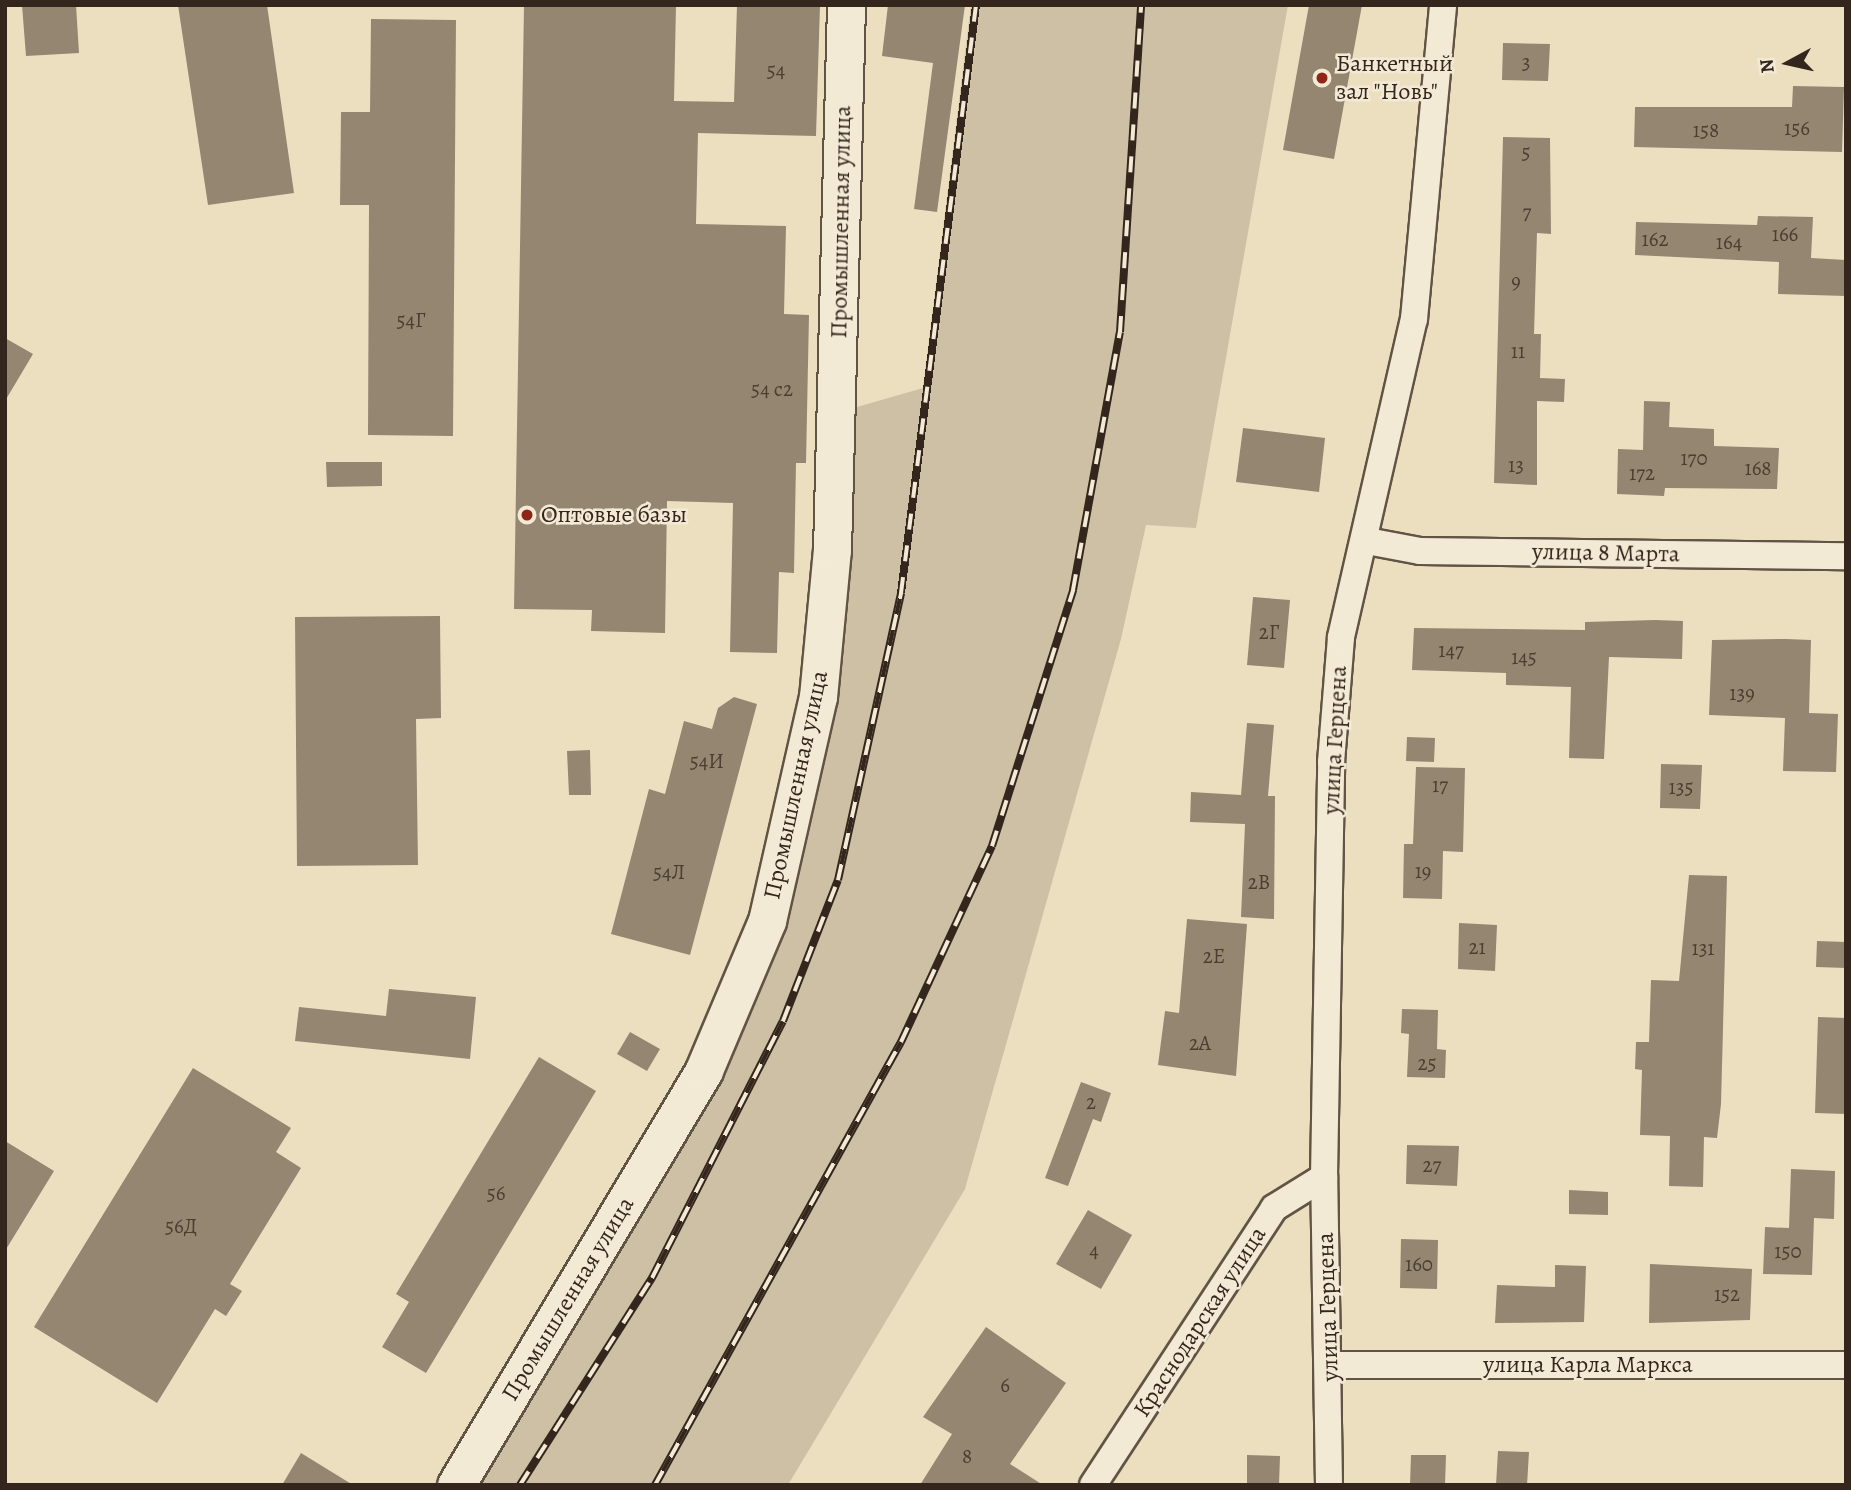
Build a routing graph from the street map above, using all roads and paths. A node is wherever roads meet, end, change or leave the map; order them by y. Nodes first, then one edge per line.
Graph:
1 (846, 5) edge
2 (1443, 5) edge
3 (1367, 541) junction
4 (1846, 556) edge
5 (1324, 1177) junction
6 (1331, 1365) junction
7 (1846, 1365) edge
8 (456, 1485) edge
9 (1093, 1485) edge
10 (1329, 1485) edge

1 - 8 street, Промышленная улица
2 - 3 street, улица Герцена
3 - 4 street, улица 8 Марта
3 - 5 street, улица Герцена
5 - 6 street, улица Герцена
5 - 9 street, Краснодарская улица
6 - 7 street, улица Карла Маркса
6 - 10 street, улица Герцена

